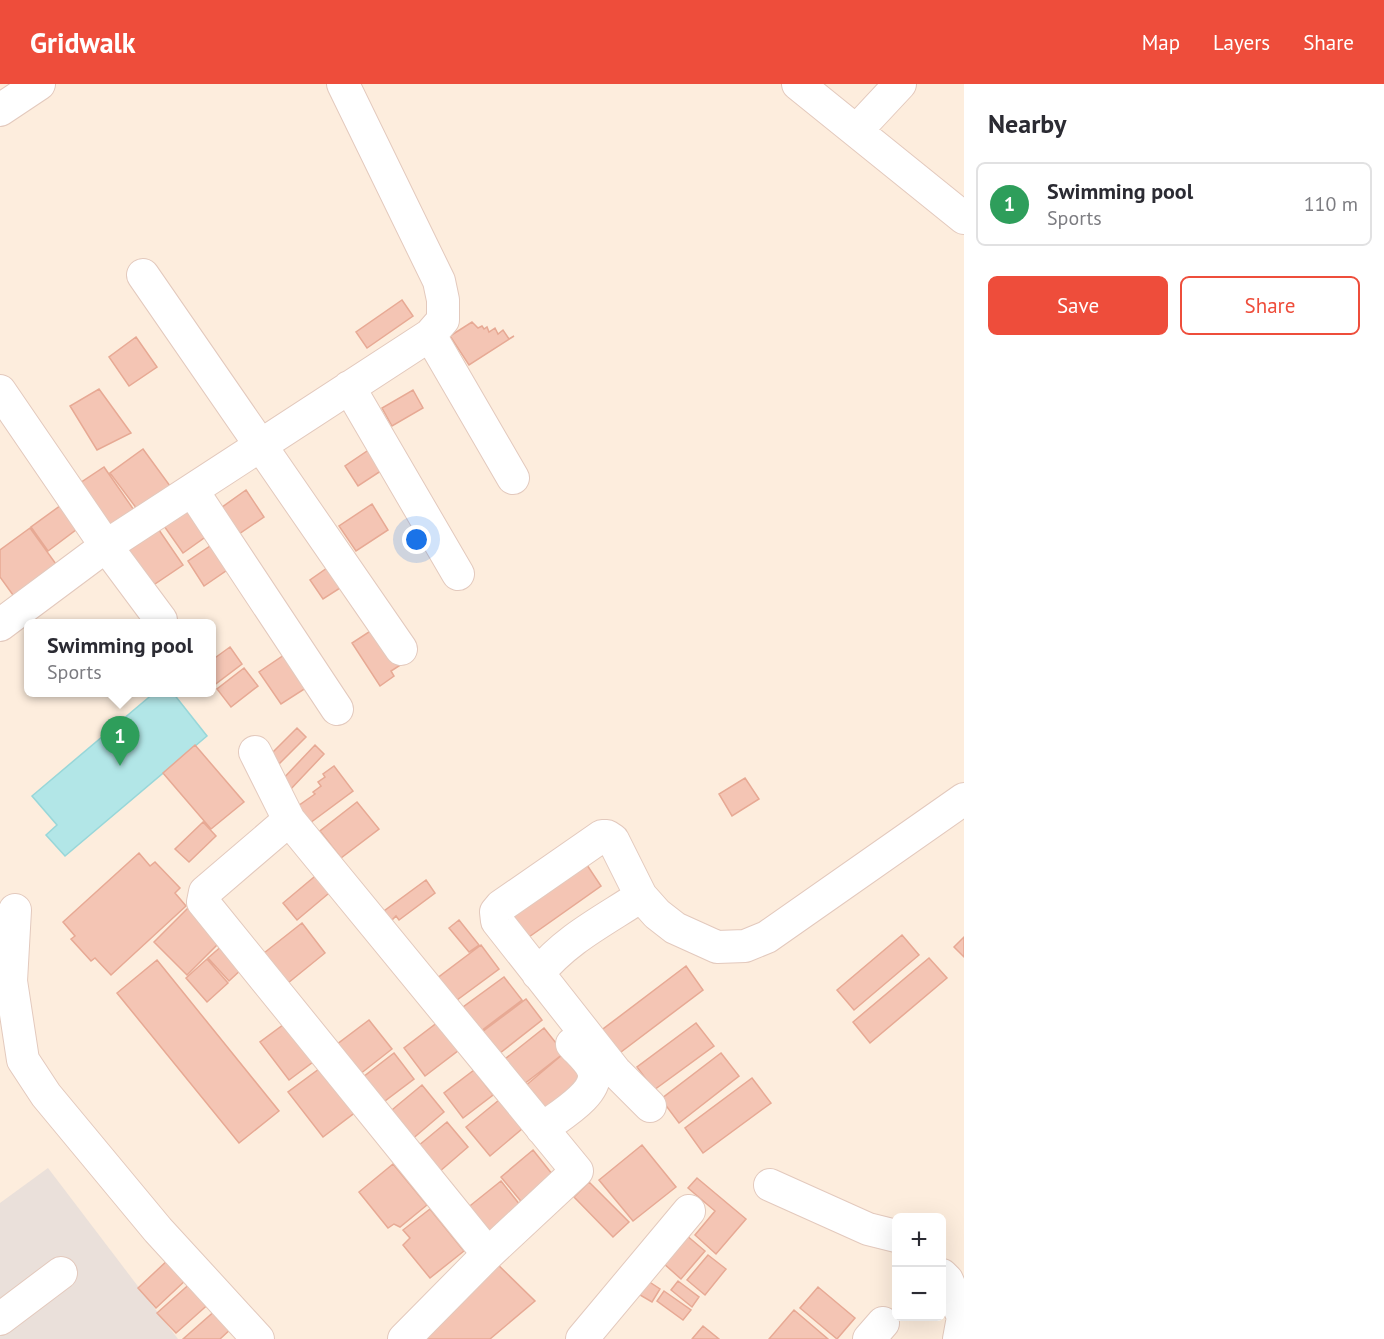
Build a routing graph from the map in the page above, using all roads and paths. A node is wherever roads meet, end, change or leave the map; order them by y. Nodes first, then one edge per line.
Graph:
1 (39, 84) edge
2 (343, 84) edge
3 (798, 84) edge
4 (900, 84) edge
5 (0, 110) edge
6 (857, 130) junction
7 (964, 218) edge
8 (143, 275) dead end
9 (430, 335) junction
10 (349, 387) junction
11 (0, 391) edge
12 (261, 445) junction
13 (513, 478) dead end
14 (192, 489) junction
15 (106, 546) junction
16 (458, 574) dead end
17 (4, 614) edge
18 (160, 619) edge
19 (400, 649) dead end
20 (337, 709) dead end
21 (255, 753) dead end
22 (964, 800) edge
23 (289, 820) junction
24 (641, 896) junction
25 (15, 910) dead end
26 (501, 951) dead end
27 (538, 974) junction
28 (650, 1106) dead end
29 (542, 1129) junction
30 (770, 1185) dead end
31 (689, 1211) dead end
32 (892, 1235) edge
33 (488, 1254) junction
34 (61, 1273) dead end
35 (946, 1279) edge
36 (0, 1319) edge
37 (258, 1339) edge
38 (404, 1339) edge
39 (582, 1339) edge
40 (959, 1339) edge

1 - 5 street
2 - 9 street
3 - 6 street
4 - 6 street
6 - 7 street
8 - 12 street
9 - 10 street
9 - 13 street
10 - 12 street
10 - 16 street
11 - 15 street
12 - 14 street
12 - 19 street
14 - 15 street
14 - 20 street
15 - 17 street
15 - 18 street
21 - 23 street
22 - 24 street
23 - 29 street
23 - 33 street
24 - 27 street
24 - 27 street
25 - 37 street
26 - 29 street
27 - 28 street
29 - 33 street
30 - 32 street
31 - 39 street
33 - 38 street
34 - 36 street
35 - 40 street

